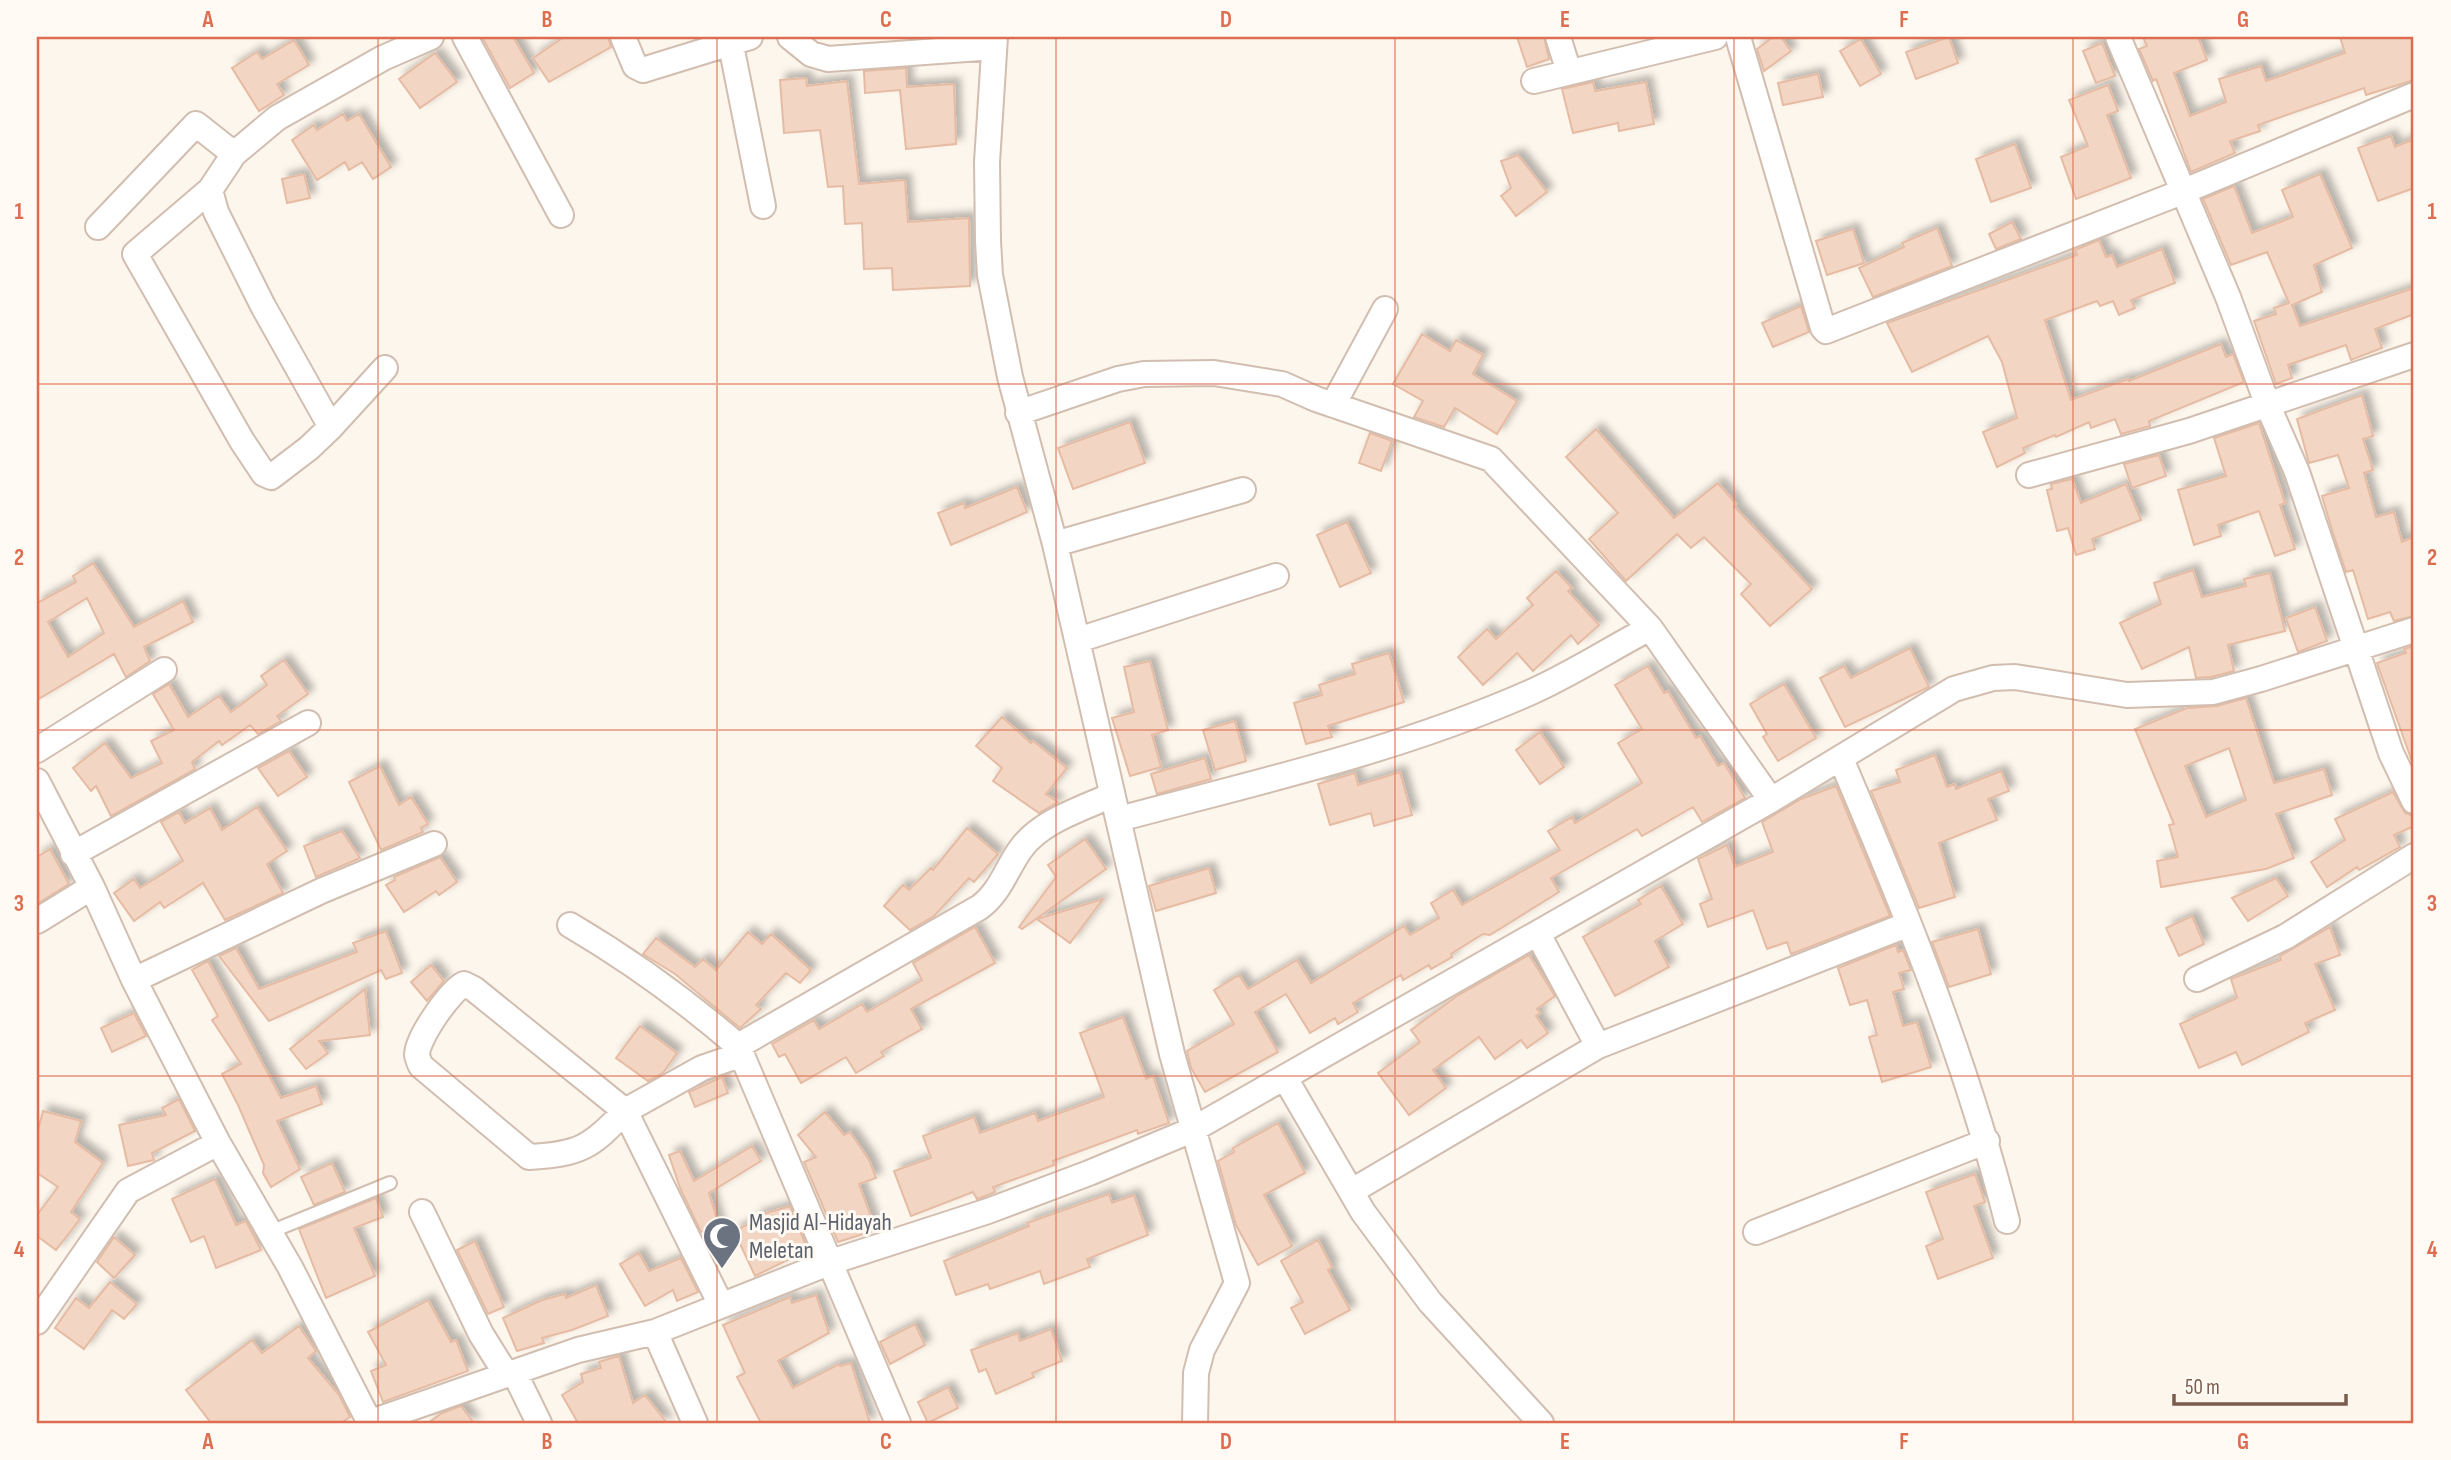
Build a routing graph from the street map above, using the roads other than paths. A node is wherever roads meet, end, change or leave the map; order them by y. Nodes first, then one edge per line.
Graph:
1 (431, 37) edge
2 (465, 37) edge
3 (623, 37) edge
4 (790, 37) edge
5 (1558, 37) edge
6 (1715, 37) edge
7 (1738, 37) edge
8 (2118, 37) edge
9 (740, 41) edge
10 (994, 42) edge
11 (1569, 72) junction
12 (1534, 81) dead end
13 (2414, 95) edge
14 (234, 154) junction
15 (209, 190) junction
16 (2182, 192) junction
17 (763, 205) dead end
18 (561, 215) dead end
19 (98, 227) dead end
20 (1385, 309) dead end
21 (2414, 355) edge
22 (385, 368) dead end
23 (1332, 405) junction
24 (2268, 406) junction
25 (1018, 413) junction
26 (331, 427) junction
27 (2029, 475) dead end
28 (1243, 490) dead end
29 (1055, 544) junction
30 (1276, 576) dead end
31 (1650, 628) junction
32 (2414, 630) edge
33 (1078, 640) junction
34 (2354, 650) junction
35 (164, 670) dead end
36 (308, 723) dead end
37 (37, 750) edge
38 (1841, 759) junction
39 (37, 780) edge
40 (1112, 795) junction
41 (1771, 800) junction
42 (2414, 800) edge
43 (1119, 819) junction
44 (434, 844) dead end
45 (72, 854) junction
46 (2414, 856) edge
47 (92, 887) junction
48 (37, 921) edge
49 (1909, 924) junction
50 (570, 925) dead end
51 (1538, 934) junction
52 (2197, 979) dead end
53 (134, 980) junction
54 (1598, 1046) junction
55 (739, 1051) junction
56 (1285, 1078) junction
57 (625, 1111) junction
58 (1192, 1130) junction
59 (1987, 1140) junction
60 (218, 1143) junction
61 (390, 1184) dead end
62 (1352, 1191) junction
63 (422, 1212) dead end
64 (2007, 1221) dead end
65 (1756, 1231) dead end
66 (270, 1232) junction
67 (831, 1262) junction
68 (721, 1305) junction
69 (37, 1322) edge
70 (655, 1332) junction
71 (510, 1373) junction
72 (369, 1423) edge
73 (539, 1423) edge
74 (695, 1423) edge
75 (898, 1423) edge
76 (1195, 1423) edge
77 (1541, 1423) edge

1 - 14 street
2 - 18 street
3 - 9 street
4 - 10 street
5 - 11 street
6 - 11 street
7 - 16 street
8 - 16 street
9 - 17 street
10 - 25 street
11 - 12 street
13 - 16 street
14 - 15 street
14 - 19 street
15 - 26 street
15 - 26 street
16 - 24 street
20 - 23 street
21 - 24 street
22 - 26 street
23 - 25 street
23 - 31 street
24 - 27 street
24 - 34 street
25 - 29 street
28 - 29 street
29 - 33 street
30 - 33 street
31 - 41 street
31 - 43 street
32 - 34 street
33 - 40 street
34 - 38 street
34 - 42 street
35 - 37 street
36 - 45 street
38 - 41 street
38 - 49 street
39 - 45 street
40 - 43 street
40 - 55 street
41 - 51 street
43 - 58 street
44 - 53 street
45 - 47 street
46 - 52 street
47 - 48 street
47 - 53 street
49 - 54 street
49 - 59 street
50 - 55 street
51 - 54 street
51 - 56 street
53 - 60 street
54 - 62 street
55 - 57 street
55 - 67 street
56 - 58 street
56 - 62 street
57 - 57 street
57 - 68 street
58 - 67 street
58 - 76 street
59 - 64 street
59 - 65 street
60 - 66 street
60 - 69 street
61 - 66 lane
62 - 77 street
63 - 71 street
66 - 72 street
67 - 68 street
67 - 75 street
68 - 70 street
70 - 71 street
70 - 74 street
71 - 72 street
71 - 73 street

